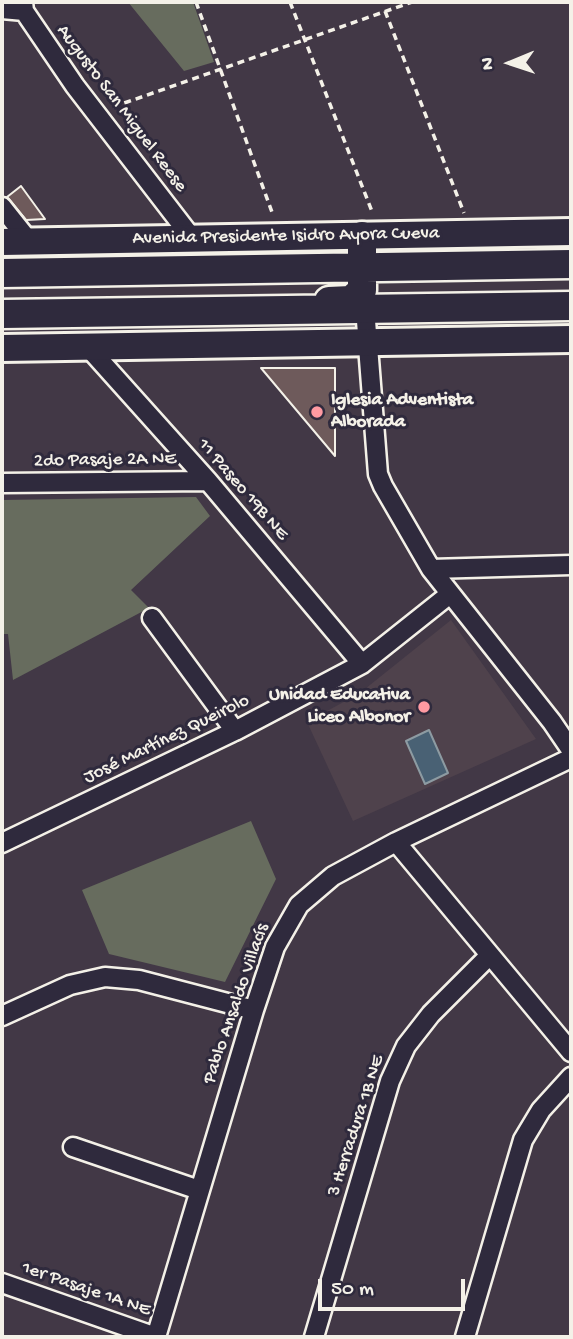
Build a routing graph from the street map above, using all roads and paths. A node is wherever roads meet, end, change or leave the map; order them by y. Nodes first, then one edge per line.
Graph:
1 (196, 2) edge
2 (290, 2) edge
3 (412, 2) edge
4 (23, 6) edge
5 (2, 9) edge
6 (385, 11) junction
7 (303, 40) junction
8 (219, 69) junction
9 (97, 112) junction
10 (2, 208) edge
11 (571, 232) edge
12 (472, 234) junction
13 (372, 236) junction
14 (281, 237) junction
15 (192, 238) junction
16 (29, 241) junction
17 (2, 242) edge
18 (571, 264) edge
19 (364, 268) junction
20 (2, 273) edge
21 (571, 306) edge
22 (285, 308) junction
23 (365, 308) junction
24 (2, 314) edge
25 (571, 339) edge
26 (366, 342) junction
27 (87, 346) junction
28 (2, 348) edge
29 (208, 481) junction
30 (2, 483) edge
31 (571, 565) edge
32 (432, 569) junction
33 (450, 594) junction
34 (152, 618) dead end
35 (362, 664) junction
36 (235, 731) junction
37 (571, 750) edge
38 (571, 758) edge
39 (396, 842) junction
40 (2, 844) edge
41 (489, 956) junction
42 (254, 1010) junction
43 (2, 1016) edge
44 (571, 1052) edge
45 (571, 1077) edge
46 (73, 1147) dead end
47 (199, 1190) junction
48 (2, 1283) edge
49 (156, 1337) edge
50 (314, 1337) edge
51 (464, 1337) edge

1 - 8 path
2 - 7 path
3 - 6 path
4 - 5 street
4 - 9 street, Augusto San Miguel Reese
6 - 7 path
6 - 12 path
7 - 8 path
7 - 13 path
8 - 9 path
8 - 14 path
9 - 15 street, Augusto San Miguel Reese
10 - 16 street
11 - 12 main road, Avenida Presidente Isidro Ayora Cueva
12 - 13 main road, Avenida Presidente Isidro Ayora Cueva
13 - 14 main road, Avenida Presidente Isidro Ayora Cueva
13 - 19 main road
14 - 15 main road, Avenida Presidente Isidro Ayora Cueva
15 - 16 main road, Avenida Presidente Isidro Ayora Cueva
16 - 17 main road, Avenida Presidente Isidro Ayora Cueva
18 - 19 main road, Avenida Presidente Isidro Ayora Cueva
19 - 20 main road, Avenida Presidente Isidro Ayora Cueva
19 - 22 main road
21 - 23 main road
22 - 23 main road
22 - 24 main road
23 - 26 street
25 - 26 main road
26 - 27 main road
26 - 32 street
27 - 28 main road
27 - 29 street, 11 Paseo 19B NE
29 - 30 street, 2do Pasaje 2A NE
29 - 35 street, 11 Paseo 19B NE
31 - 32 street
32 - 33 street
33 - 35 street, José Martínez Queirolo
33 - 37 street
34 - 36 street
35 - 36 street, José Martínez Queirolo
36 - 40 street, José Martínez Queirolo
38 - 39 street, Pablo Ansaldo Villacís
39 - 41 street
39 - 42 street, Pablo Ansaldo Villacís
41 - 44 street
41 - 50 street, 3 Herradura 1B NE
42 - 43 street
42 - 47 street, Pablo Ansaldo Villacís
45 - 51 street
46 - 47 street
47 - 49 street, Pablo Ansaldo Villacís
48 - 49 street, 1er Pasaje 1A NE

